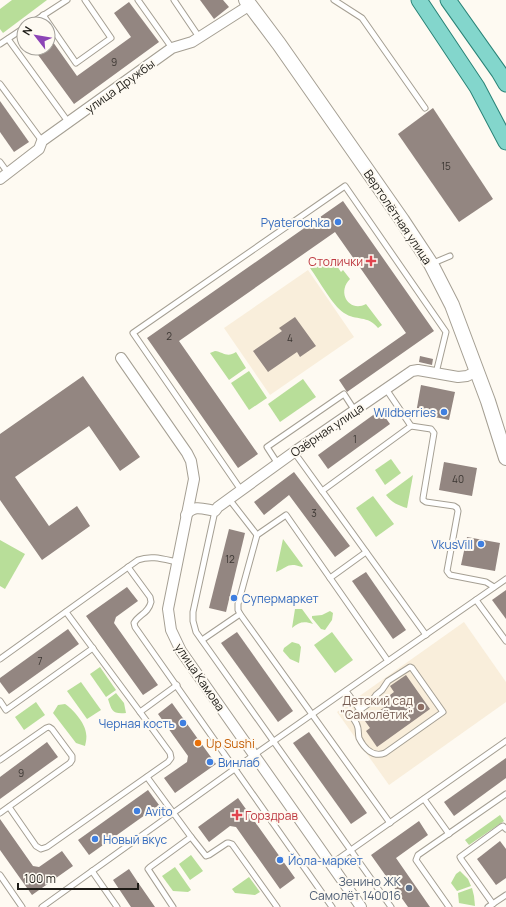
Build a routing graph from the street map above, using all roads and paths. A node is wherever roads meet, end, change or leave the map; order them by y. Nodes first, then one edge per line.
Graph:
1 (67, 0) edge
2 (85, 0) edge
3 (138, 0) edge
4 (174, 0) edge
5 (334, 0) edge
6 (420, 0) edge
7 (448, 0) edge
8 (248, 3) edge
9 (43, 15) joint
10 (16, 34) edge
11 (199, 37) junction
12 (8, 39) junction
13 (0, 44) edge
14 (172, 48) junction
15 (0, 84) edge
16 (506, 84) edge
17 (425, 108) dead end
18 (69, 123) junction
19 (42, 141) junction
20 (506, 142) edge
21 (0, 162) edge
22 (4, 176) edge
23 (450, 256) dead end
24 (431, 264) junction
25 (121, 358) dead end
26 (477, 371) junction
27 (436, 373) junction
28 (386, 389) junction
29 (355, 411) junction
30 (411, 426) junction
31 (294, 452) junction
32 (506, 458) edge
33 (278, 464) junction
34 (241, 490) junction
35 (322, 491) junction
36 (229, 499) junction
37 (215, 511) junction
38 (186, 515) junction
39 (257, 535) junction
40 (366, 552) junction
41 (177, 562) junction
42 (128, 567) junction
43 (330, 578) junction
44 (506, 579) edge
45 (494, 587) junction
46 (476, 600) junction
47 (66, 612) junction
48 (242, 616) junction
49 (426, 635) junction
50 (202, 640) junction
51 (506, 641) edge
52 (93, 648) junction
53 (0, 659) edge
54 (388, 661) junction
55 (177, 686) junction
56 (346, 691) junction
57 (0, 701) edge
58 (6, 710) junction
59 (360, 710) junction
60 (140, 712) junction
61 (0, 714) edge
62 (312, 714) junction
63 (506, 741) edge
64 (274, 742) junction
65 (254, 754) junction
66 (0, 760) edge
67 (235, 768) junction
68 (147, 777) junction
69 (506, 794) edge
70 (424, 799) junction
71 (9, 807) junction
72 (173, 812) junction
73 (0, 813) edge
74 (390, 823) junction
75 (506, 829) edge
76 (449, 834) junction
77 (191, 837) junction
78 (351, 850) junction
79 (331, 864) junction
80 (92, 871) junction
81 (0, 874) edge
82 (506, 894) edge
83 (490, 905) edge
84 (22, 907) edge
85 (42, 907) edge
86 (117, 907) edge
87 (173, 907) edge
88 (277, 907) edge
89 (332, 907) edge
90 (361, 907) edge
91 (391, 907) edge
92 (449, 907) edge

1 - 9 lane
2 - 9 lane
3 - 14 lane
4 - 11 lane
5 - 17 lane
6 - 20 main road
7 - 16 main road
8 - 11 street, улица Дружбы
8 - 24 street, Вертолётная улица
10 - 12 lane
11 - 14 street, улица Дружбы
12 - 13 lane
12 - 18 lane
14 - 18 street, улица Дружбы
15 - 19 lane
18 - 19 street, улица Дружбы
19 - 22 street, улица Дружбы
21 - 22 lane
23 - 24 lane
24 - 26 street, Вертолётная улица
25 - 38 street, улица Камова
26 - 27 street, Озёрная улица
26 - 32 street, Вертолётная улица
27 - 28 street, Озёрная улица
27 - 34 lane
28 - 29 street, Озёрная улица
28 - 30 lane
29 - 31 street, Озёрная улица
29 - 33 lane
30 - 35 lane
30 - 45 lane
31 - 33 street, Озёрная улица
31 - 35 lane
33 - 34 street, Озёрная улица
34 - 36 street, Озёрная улица
35 - 40 lane
36 - 37 street, Озёрная улица
36 - 39 lane
37 - 38 street
37 - 50 lane
38 - 41 street, улица Камова
39 - 43 lane
39 - 48 lane
40 - 43 lane
40 - 49 lane
41 - 42 lane
41 - 65 street, улица Камова
42 - 47 lane
42 - 55 lane
43 - 54 lane
44 - 45 lane
45 - 46 lane
46 - 49 lane
46 - 51 lane
47 - 52 lane
47 - 53 lane
48 - 50 lane
48 - 62 lane
49 - 54 lane
50 - 64 lane
52 - 58 lane
52 - 60 lane
54 - 56 lane
55 - 60 lane
55 - 67 lane
56 - 59 lane
56 - 62 lane
57 - 58 lane
58 - 61 lane
59 - 59 lane
60 - 68 lane
62 - 64 lane
62 - 74 lane
63 - 70 lane
64 - 65 lane
64 - 78 lane
65 - 67 lane
65 - 79 street, улица Камова
66 - 71 lane
67 - 72 lane
67 - 89 lane
68 - 71 lane
68 - 72 lane
69 - 76 lane
70 - 74 lane
70 - 76 lane
71 - 73 lane
72 - 77 lane
72 - 80 lane
74 - 78 lane
75 - 83 lane
76 - 92 lane
77 - 87 lane
77 - 88 lane
78 - 79 lane
78 - 91 lane
79 - 90 street, улица Камова
80 - 85 lane
80 - 86 lane
81 - 84 lane
82 - 83 lane

